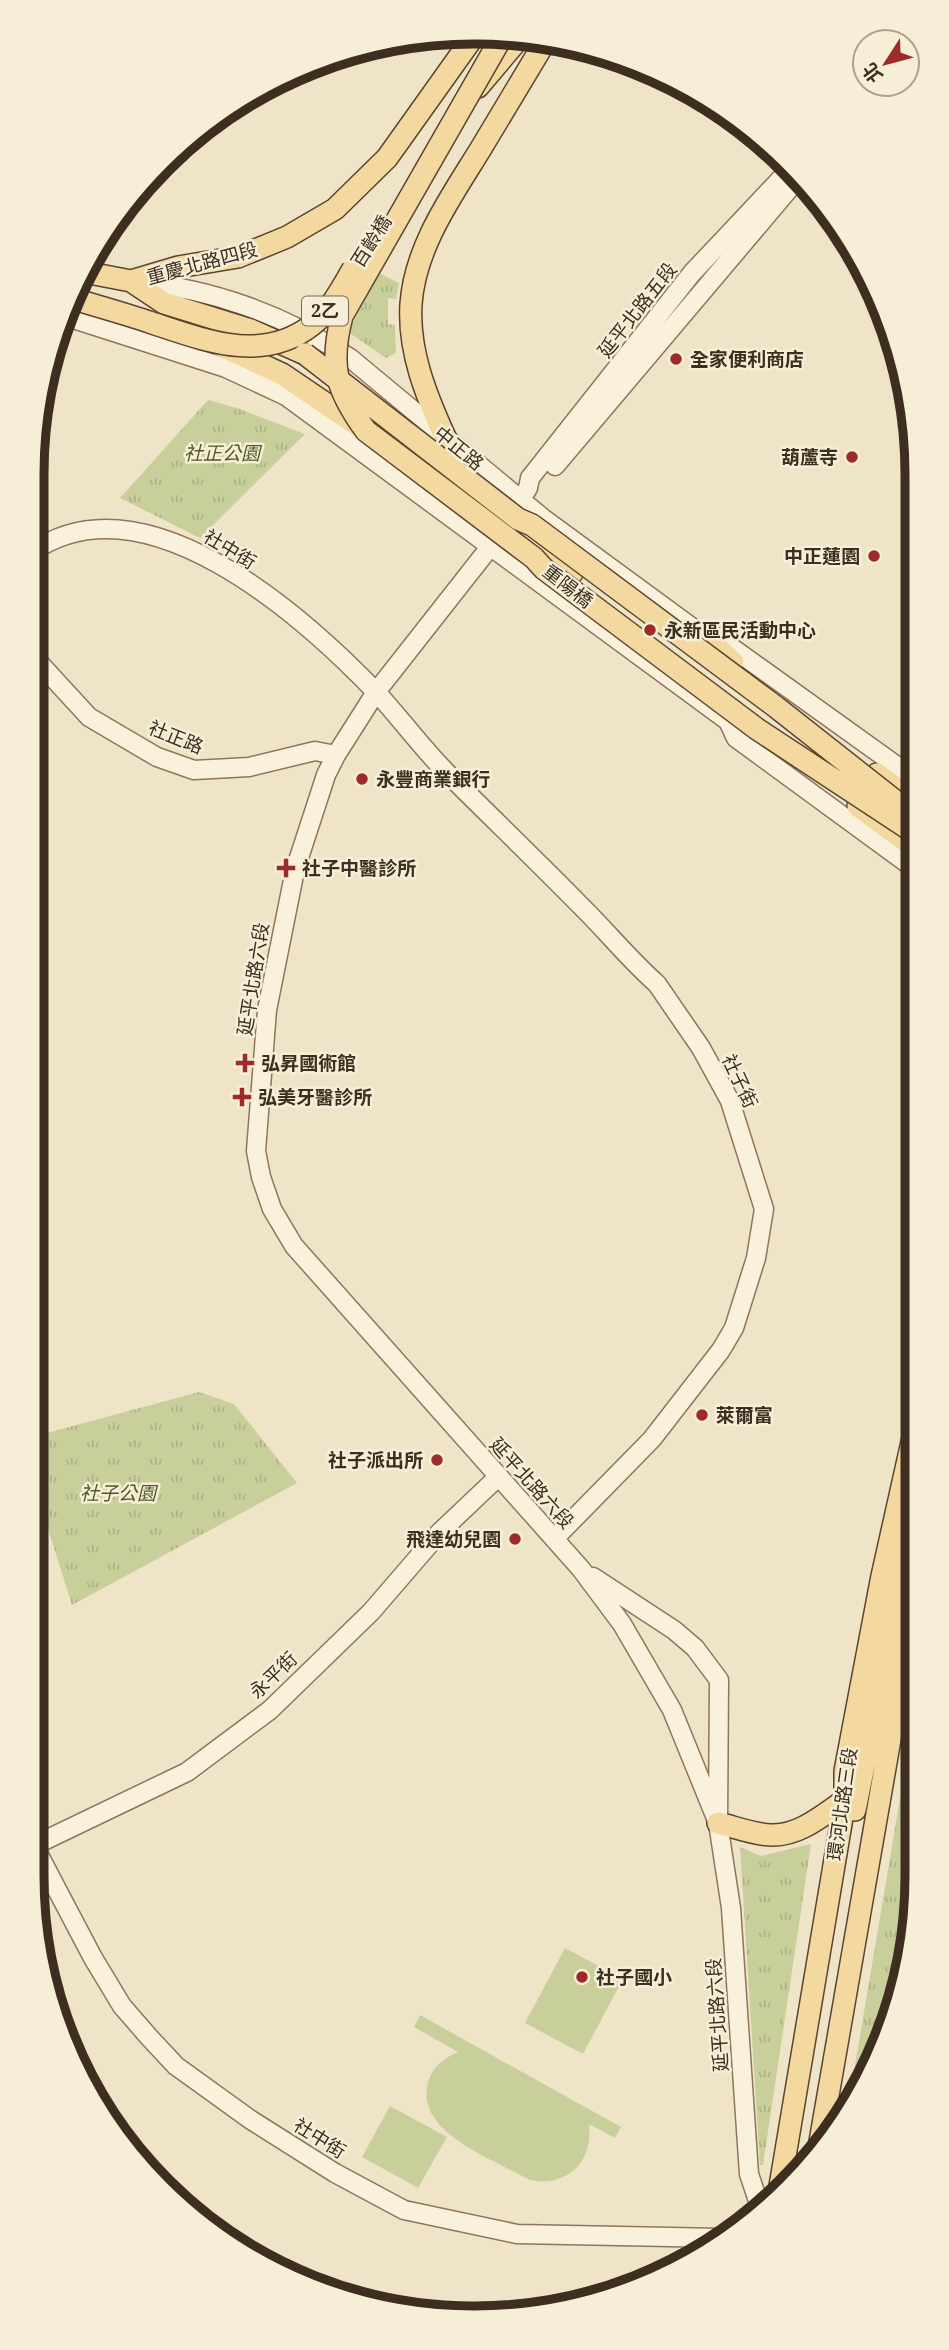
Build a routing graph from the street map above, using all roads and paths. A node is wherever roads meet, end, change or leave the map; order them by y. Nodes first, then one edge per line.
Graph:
1 (468, 44) edge
2 (497, 45) edge
3 (513, 46) edge
4 (541, 49) edge
5 (784, 175) edge
6 (793, 185) edge
7 (93, 274) edge
8 (131, 281) junction
9 (81, 301) edge
10 (74, 319) edge
11 (219, 345) junction
12 (366, 432) junction
13 (445, 437) junction
14 (469, 458) junction
15 (522, 502) junction
16 (435, 505) junction
17 (44, 544) edge
18 (490, 547) junction
19 (534, 558) junction
20 (606, 564) junction
21 (572, 573) junction
22 (573, 607) junction
23 (705, 637) junction
24 (44, 668) edge
25 (376, 692) junction
26 (736, 725) junction
27 (336, 755) junction
28 (905, 772) edge
29 (905, 795) edge
30 (905, 808) edge
31 (905, 818) edge
32 (905, 827) edge
33 (905, 841) edge
34 (905, 862) edge
35 (905, 1472) edge
36 (498, 1477) junction
37 (554, 1539) junction
38 (905, 1558) edge
39 (581, 1569) junction
40 (905, 1659) edge
41 (845, 1800) junction
42 (718, 1823) junction
43 (44, 1838) edge
44 (44, 1868) edge
45 (831, 2117) edge
46 (791, 2167) edge
47 (781, 2177) edge
48 (758, 2200) edge
49 (708, 2238) edge

1 - 8 main road, 重慶北路四段
2 - 12 main road, bridge
3 - 11 main road, 百齡橋 / 2乙, bridge
4 - 13 main road
5 - 15 street, 延平北路五段
6 - 15 street, 延平北路五段
7 - 8 main road, 重慶北路四段
8 - 13 street, 中正路
8 - 15 main road, 重陽橋, bridge
9 - 11 main road, 百齡橋 / 2乙, bridge
10 - 16 street
11 - 12 main road, 重陽橋, bridge
12 - 19 main road, 重陽橋, bridge
13 - 14 street, 中正路
14 - 15 street, 中正路
14 - 16 street
15 - 18 street, 延平北路五段
15 - 20 street, 中正路
15 - 21 main road
15 - 30 main road, 重陽橋, bridge
16 - 18 street
17 - 25 street, 社中街
18 - 22 street
18 - 25 street, 延平北路六段
19 - 21 main road
19 - 32 main road, 重陽橋, bridge
20 - 22 street
20 - 23 street, 中正路
21 - 31 main road
22 - 26 street
23 - 28 street, 中正路
23 - 29 main road
24 - 27 street, 社正路
25 - 27 street, 延平北路六段
25 - 37 street, 社子街
26 - 33 main road, bridge
26 - 34 street
27 - 36 street, 延平北路六段
35 - 41 main road, 環河北路三段
36 - 37 street, 延平北路六段
36 - 43 street, 永平街
37 - 39 street, 延平北路六段
38 - 46 main road
39 - 42 street, 延平北路六段
39 - 42 street, 延平北路六段
40 - 45 main road, 環河北路三段
41 - 42 main road
41 - 47 main road, 環河北路三段
42 - 48 street, 延平北路六段
44 - 49 street, 社中街

